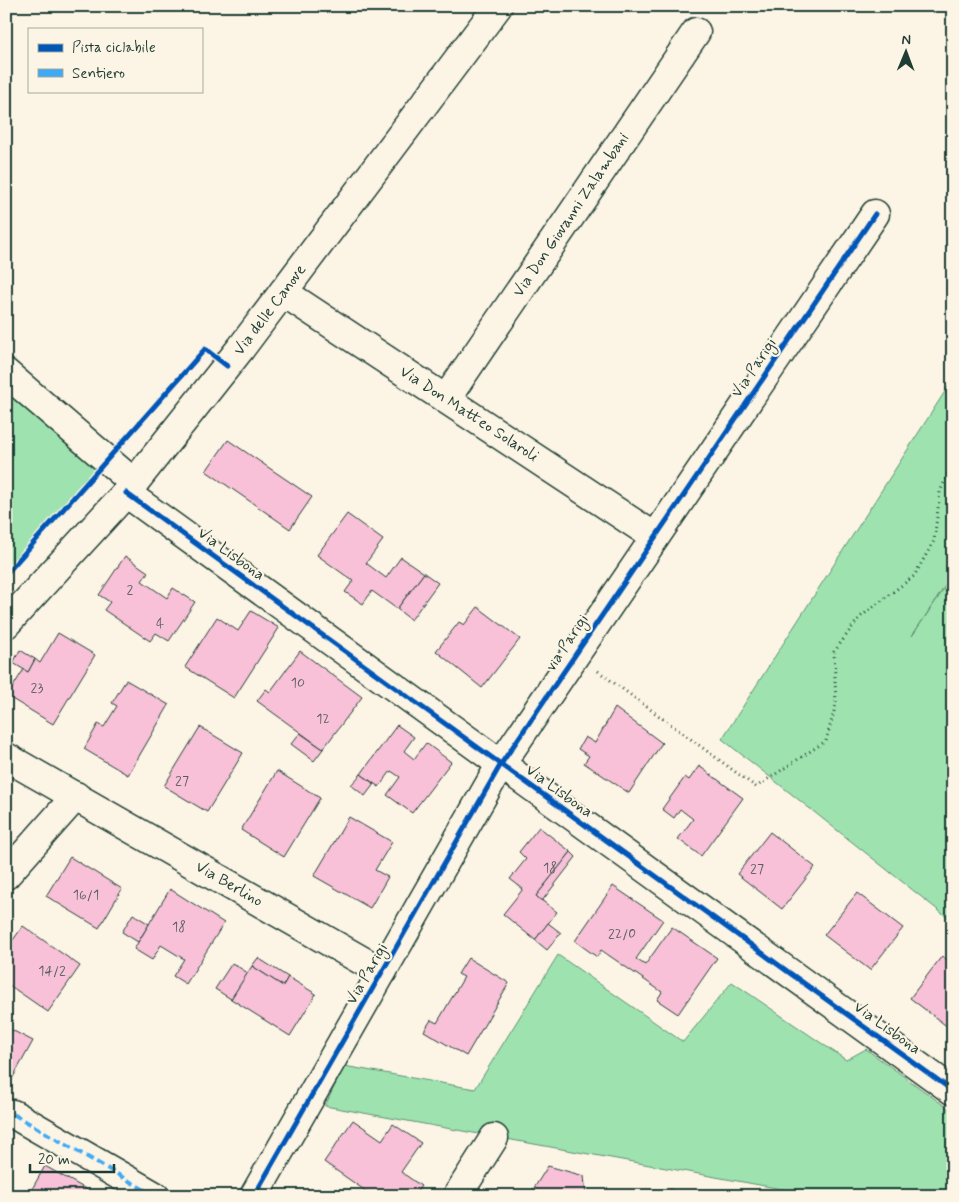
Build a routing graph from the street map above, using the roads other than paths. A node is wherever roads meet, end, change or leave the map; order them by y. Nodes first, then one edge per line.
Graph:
1 (498, 6) edge
2 (696, 32) dead end
3 (874, 214) dead end
4 (284, 292) junction
5 (6, 373) edge
6 (446, 399) junction
7 (130, 488) junction
8 (655, 536) junction
9 (6, 624) edge
10 (6, 757) edge
11 (501, 764) junction
12 (76, 796) junction
13 (6, 875) edge
14 (382, 972) junction
15 (953, 1091) edge
16 (13, 1114) dead end
17 (494, 1138) dead end
18 (155, 1196) edge
19 (254, 1196) edge
20 (457, 1196) edge

1 - 4 street, Via delle Canove
2 - 6 street, Via Don Giovanni Zalambani
3 - 8 street, Via Parigi
4 - 6 street, Via Don Matteo Solaroli
4 - 7 street, Via delle Canove
5 - 7 street, Via Lisbona
6 - 8 street, Via Don Matteo Solaroli
7 - 9 street, Via delle Canove
7 - 11 street, Via Lisbona
8 - 11 street, via Parigi
10 - 12 street, Via Berlino
11 - 14 street, Via Parigi
11 - 15 street, Via Lisbona
12 - 13 street
12 - 14 street, Via Berlino
14 - 19 street, Via Parigi
16 - 18 street
17 - 20 street

